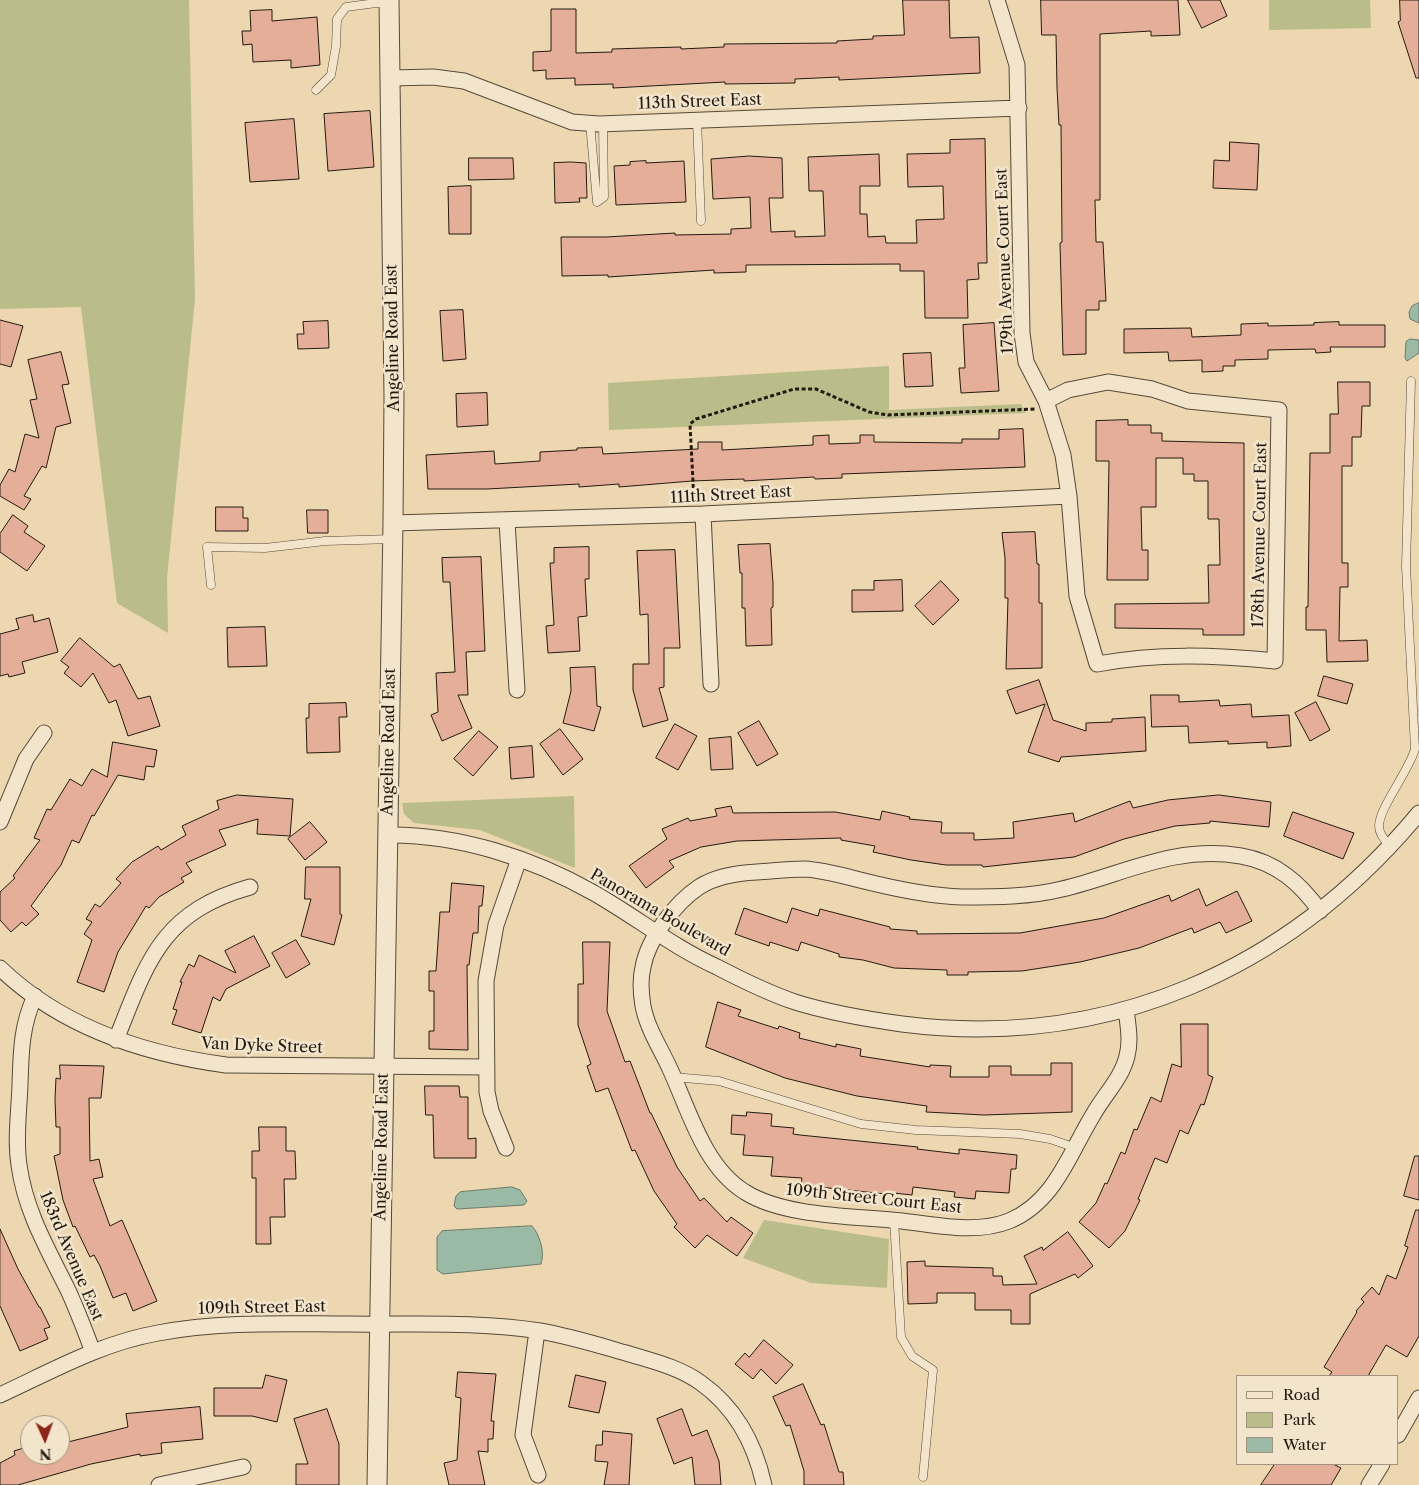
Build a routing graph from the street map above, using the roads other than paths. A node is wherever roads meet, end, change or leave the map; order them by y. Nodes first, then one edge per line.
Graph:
1 (997, 0) edge
2 (389, 2) edge
3 (391, 78) junction
4 (316, 90) dead end
5 (1019, 108) junction
6 (697, 120) junction
7 (597, 123) junction
8 (701, 221) dead end
9 (1411, 381) dead end
10 (1047, 405) junction
11 (1069, 496) junction
12 (699, 514) junction
13 (507, 521) junction
14 (393, 531) junction
15 (210, 585) dead end
16 (1096, 664) joint
17 (711, 684) dead end
18 (517, 690) dead end
19 (44, 733) dead end
20 (1419, 814) edge
21 (0, 822) edge
22 (387, 835) junction
23 (1390, 847) junction
24 (519, 859) junction
25 (250, 887) dead end
26 (1320, 911) junction
27 (658, 934) junction
28 (0, 968) edge
29 (35, 996) junction
30 (1126, 1010) junction
31 (116, 1040) junction
32 (383, 1067) junction
33 (487, 1067) junction
34 (673, 1077) junction
35 (506, 1148) dead end
36 (1076, 1148) junction
37 (894, 1220) junction
38 (380, 1325) junction
39 (537, 1331) junction
40 (93, 1352) junction
41 (0, 1395) edge
42 (1419, 1398) edge
43 (1399, 1433) edge
44 (1382, 1465) edge
45 (243, 1467) dead end
46 (538, 1475) dead end
47 (923, 1477) dead end
48 (1375, 1483) edge
49 (159, 1485) edge
50 (377, 1485) edge
51 (764, 1485) edge

1 - 5 street, 179th Avenue Court East
2 - 3 street, Angeline Road East
2 - 4 lane
3 - 7 street, 113th Street East
3 - 14 street, Angeline Road East
5 - 6 street, 113th Street East
5 - 10 street, 179th Avenue Court East
6 - 7 street, 113th Street East
6 - 8 lane
7 - 7 lane
9 - 23 lane
10 - 11 street, 179th Avenue Court East
10 - 16 street, 178th Avenue Court East
11 - 12 street, 111th Street East
11 - 16 street, 179th Avenue Court East
12 - 13 street, 111th Street East
12 - 17 street
13 - 14 street, 111th Street East
13 - 18 street
14 - 15 lane
14 - 22 street, Angeline Road East
19 - 21 street
20 - 23 street, Panorama Boulevard
22 - 24 street, Panorama Boulevard
22 - 32 street, Angeline Road East
23 - 26 street, Panorama Boulevard
24 - 27 street, Panorama Boulevard
24 - 33 street
25 - 31 street
26 - 27 street, 109th Street Court East
26 - 30 street, Panorama Boulevard
27 - 30 street, Panorama Boulevard
27 - 34 street, 109th Street Court East
28 - 29 street, Van Dyke Street
29 - 31 street, Van Dyke Street
29 - 40 street, 183rd Avenue East
30 - 36 street, 109th Street Court East
31 - 32 street, Van Dyke Street
32 - 33 street, Van Dyke Street
32 - 38 street, Angeline Road East
33 - 35 street
34 - 36 lane
34 - 37 street, 109th Street Court East
36 - 37 street, 109th Street Court East
37 - 47 lane
38 - 39 street, 109th Street East
38 - 40 street, 109th Street East
38 - 50 street, Angeline Road East
39 - 46 street
39 - 51 street, 109th Street East
40 - 41 street, 109th Street East
42 - 43 street
44 - 48 street
45 - 49 street

